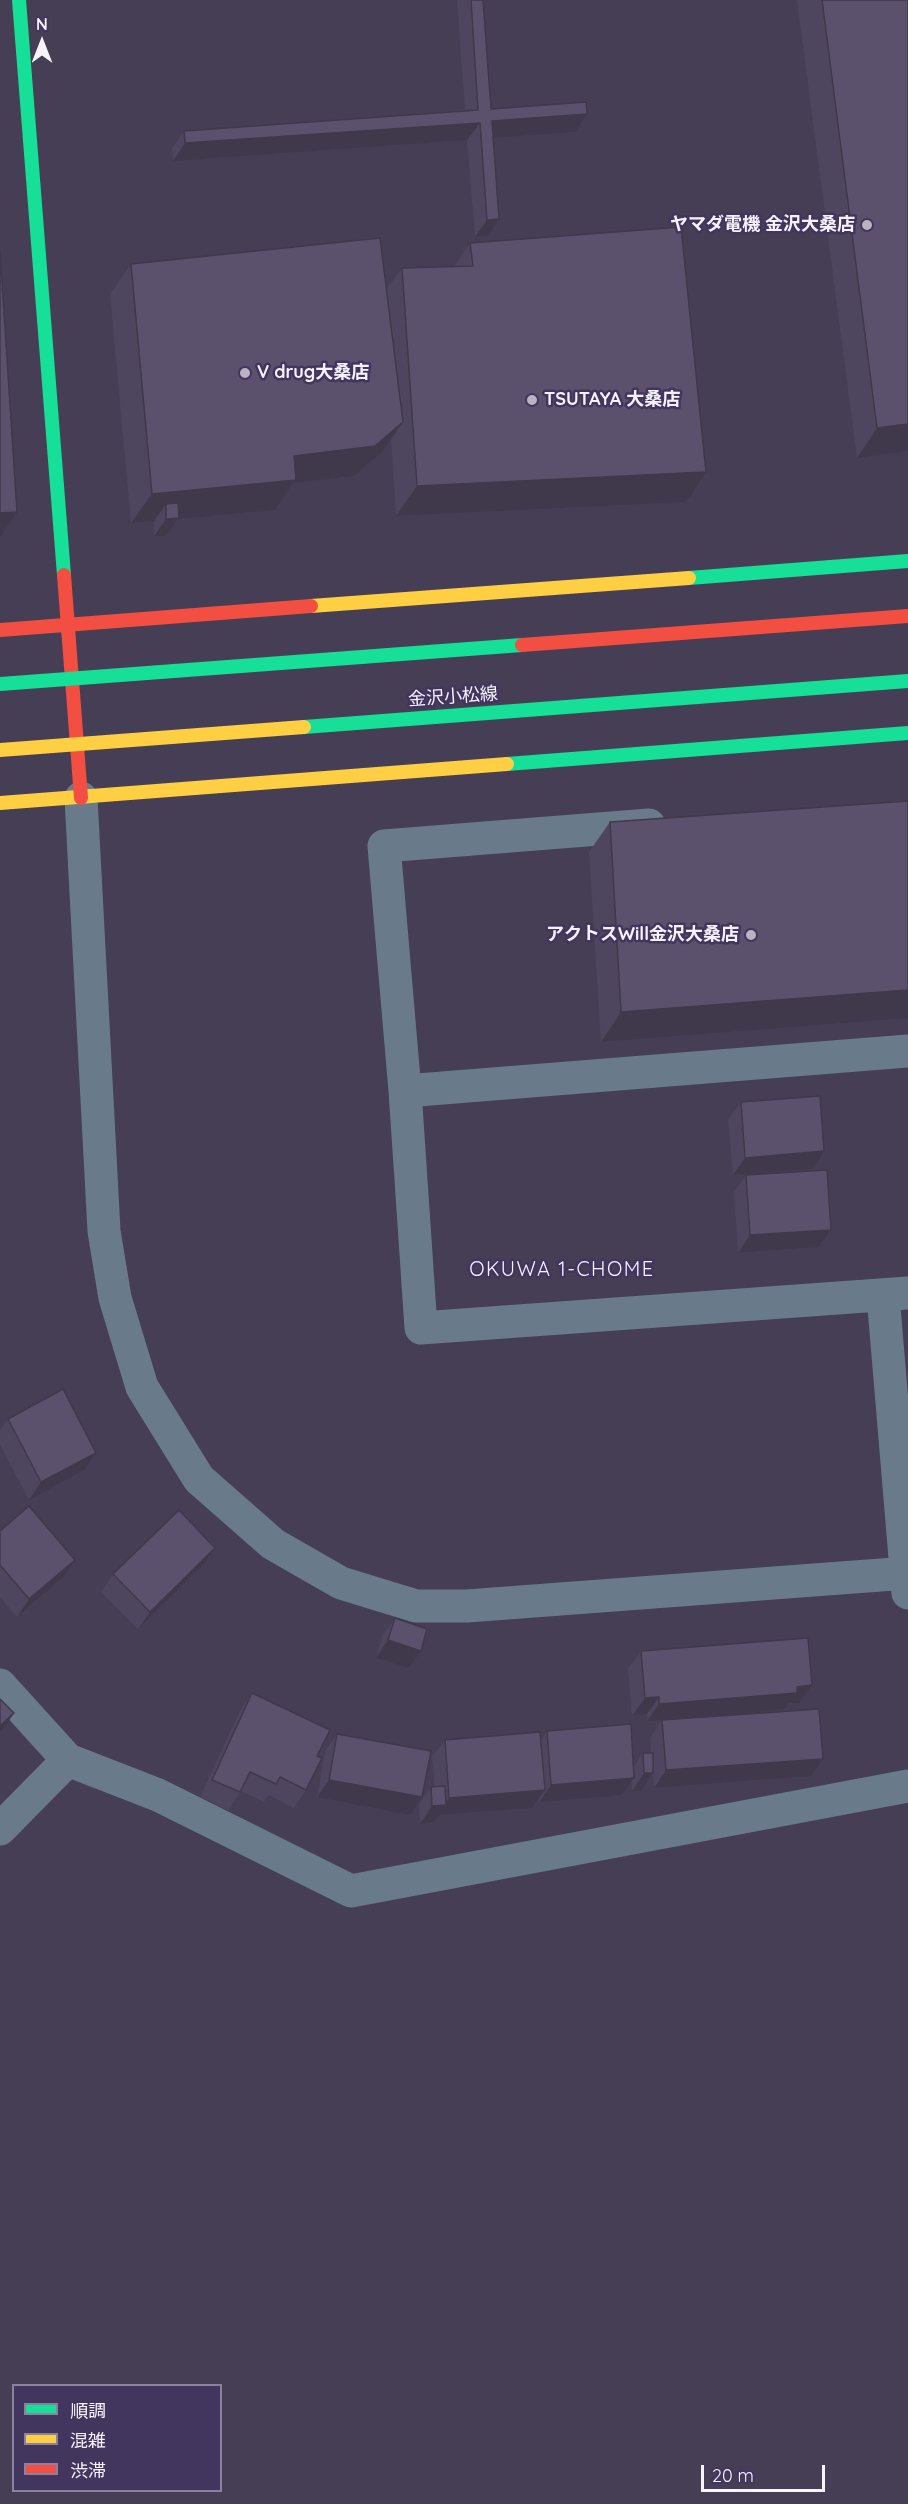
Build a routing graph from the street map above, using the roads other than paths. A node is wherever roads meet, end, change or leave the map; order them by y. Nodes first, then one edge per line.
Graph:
1 (19, 0) edge
2 (908, 561) edge
3 (908, 616) edge
4 (66, 624) junction
5 (0, 630) edge
6 (908, 681) edge
7 (0, 684) edge
8 (908, 733) edge
9 (0, 750) edge
10 (81, 798) junction
11 (0, 803) edge
12 (682, 823) edge
13 (908, 1051) edge
14 (405, 1091) junction
15 (895, 1294) edge
16 (907, 1580) edge
17 (0, 1686) edge
18 (68, 1760) junction
19 (908, 1786) edge
20 (0, 1829) edge

1 - 4 main road
2 - 4 main road
3 - 7 main road, bridge
4 - 5 main road
4 - 10 main road
6 - 9 main road, 金沢小松線, bridge
8 - 10 main road
10 - 11 main road
10 - 16 street
12 - 14 street
13 - 14 street
14 - 15 street
15 - 16 street
17 - 18 street
18 - 19 street
18 - 20 street

